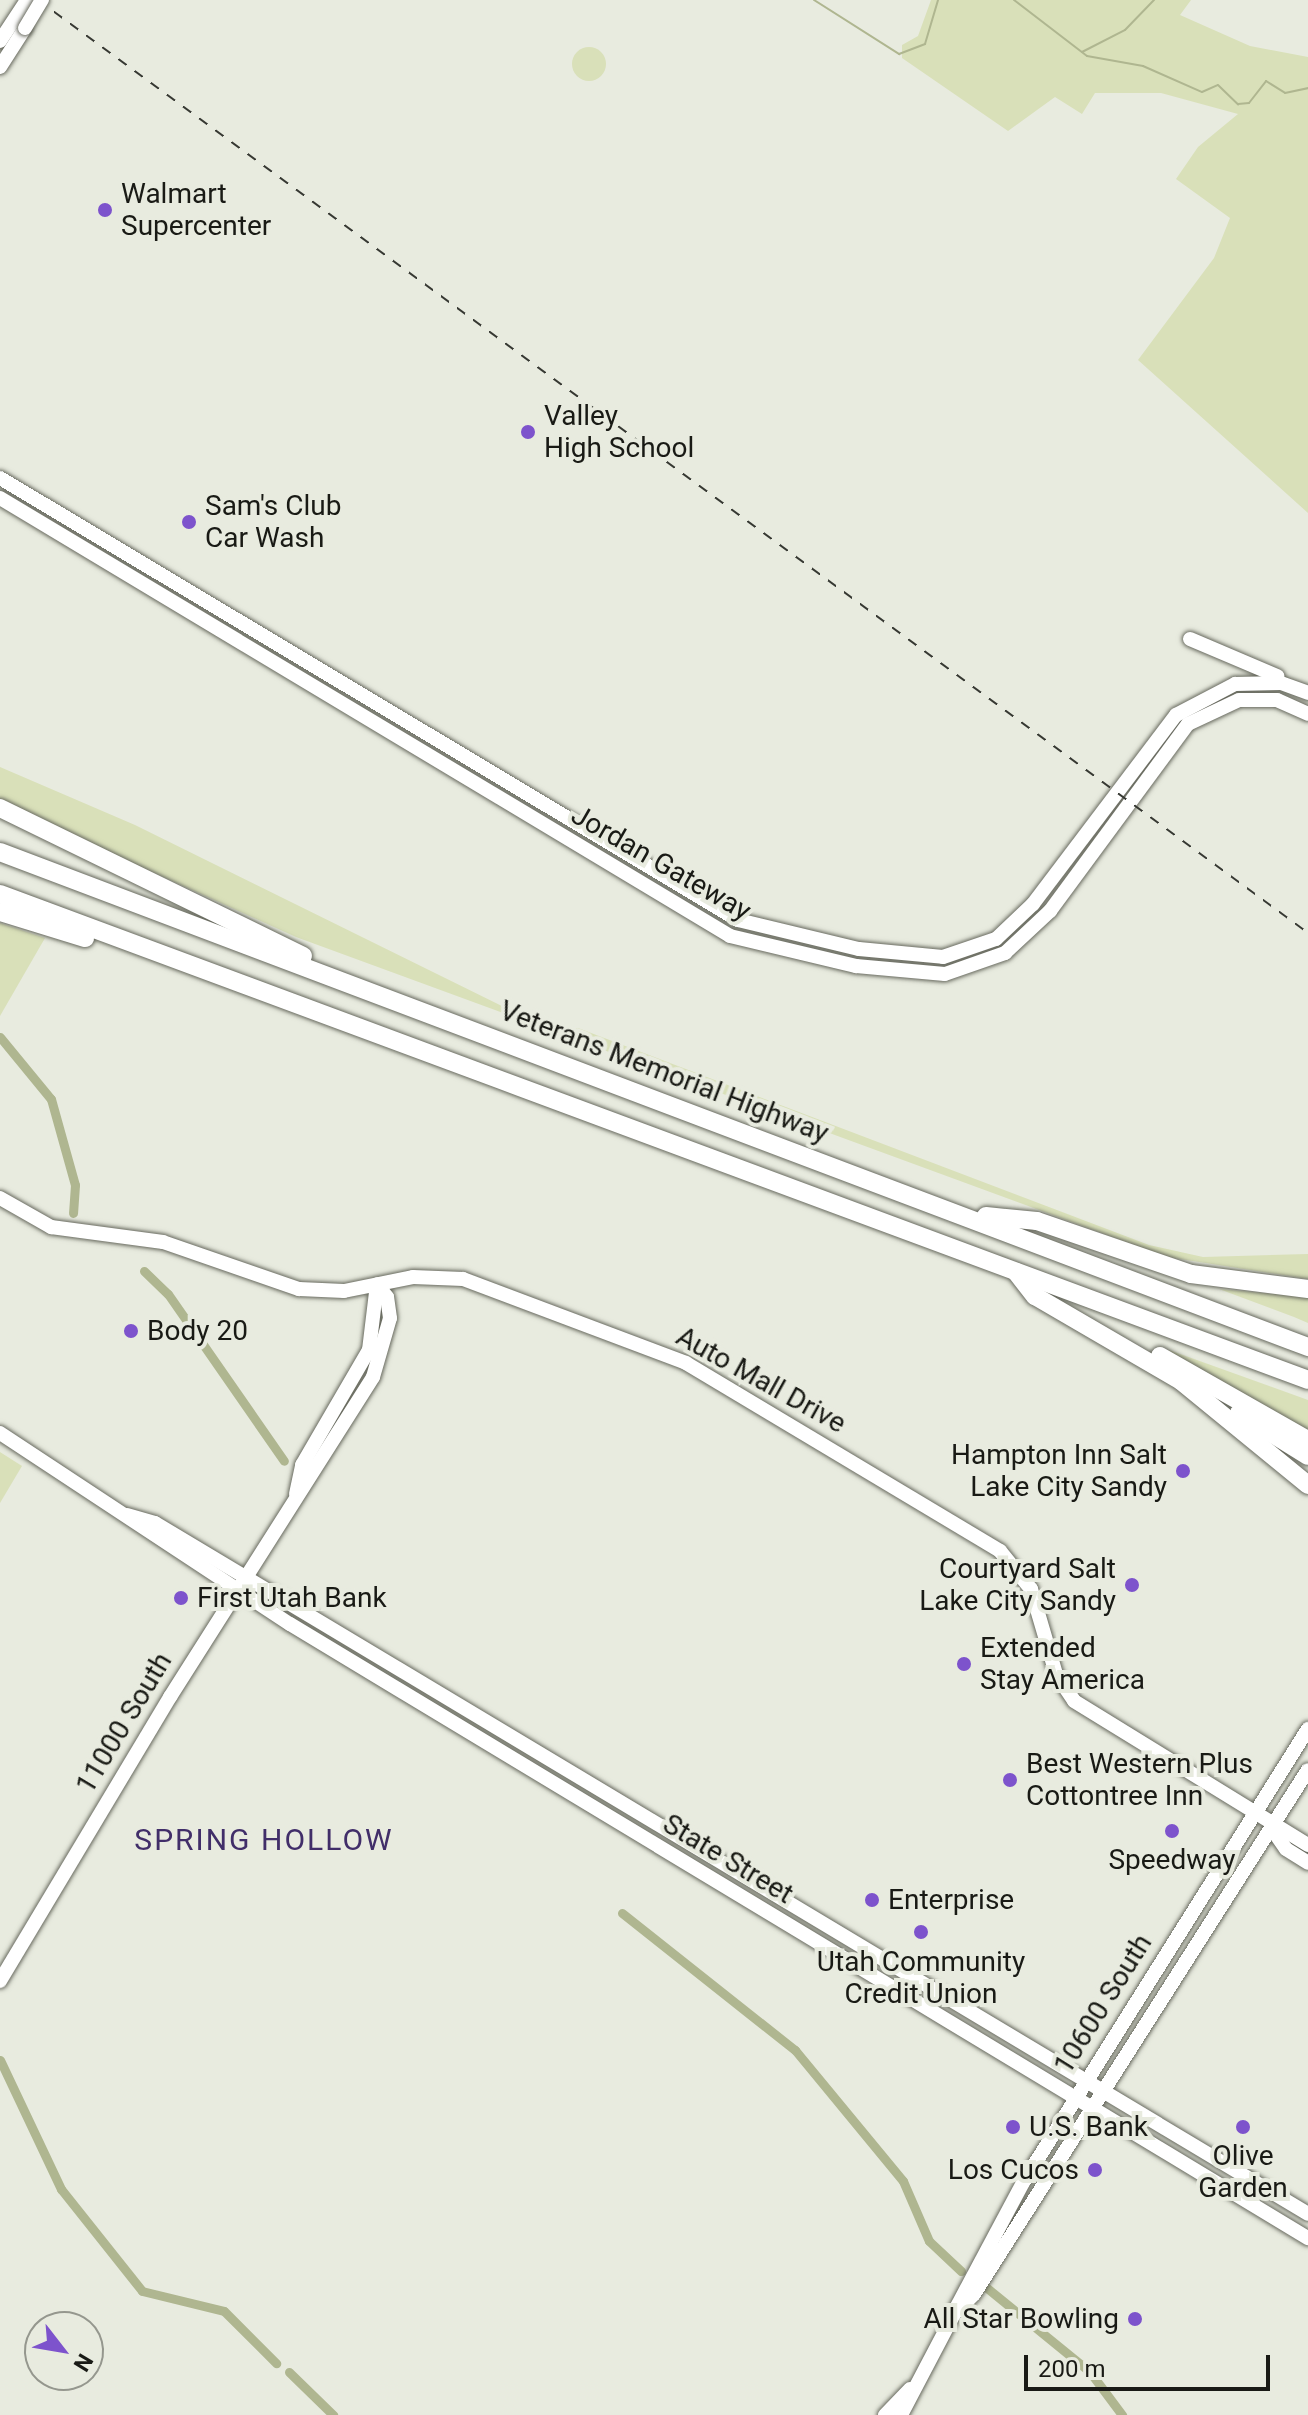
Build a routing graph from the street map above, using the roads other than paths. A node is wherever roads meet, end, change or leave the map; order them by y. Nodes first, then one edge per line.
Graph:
1 (27, 0) edge
2 (42, 0) edge
3 (20, 23) junction
4 (0, 41) edge
5 (0, 67) edge
6 (0, 478) edge
7 (0, 498) edge
8 (219, 609) junction
9 (210, 624) junction
10 (1190, 639) dead end
11 (1308, 684) edge
12 (1220, 690) junction
13 (1308, 693) edge
14 (1308, 704) edge
15 (1308, 714) edge
16 (1176, 739) junction
17 (0, 808) edge
18 (0, 852) edge
19 (0, 894) edge
20 (0, 912) edge
21 (365, 989) junction
22 (258, 992) junction
23 (0, 1198) edge
24 (963, 1214) junction
25 (1016, 1272) junction
26 (377, 1284) junction
27 (1308, 1289) edge
28 (1117, 1339) junction
29 (1308, 1347) edge
30 (1308, 1380) edge
31 (1181, 1381) junction
32 (0, 1433) edge
33 (1308, 1440) edge
34 (1308, 1456) edge
35 (1308, 1485) edge
36 (241, 1586) junction
37 (1308, 1729) edge
38 (1308, 1770) edge
39 (1254, 1817) junction
40 (615, 1821) junction
41 (1271, 1828) junction
42 (1308, 1845) edge
43 (1308, 1863) edge
44 (734, 1875) junction
45 (764, 1911) junction
46 (888, 1967) junction
47 (0, 1981) edge
48 (1084, 2082) junction
49 (1100, 2092) junction
50 (1074, 2098) junction
51 (1090, 2107) junction
52 (1308, 2214) edge
53 (1000, 2223) junction
54 (1308, 2238) edge
55 (982, 2280) junction
56 (954, 2314) junction
57 (910, 2389) junction
58 (885, 2415) edge
59 (901, 2415) edge

1 - 3 main road
2 - 3 main road, bridge
3 - 4 main road
3 - 5 main road
6 - 8 main road, Jordan Gateway
7 - 9 main road, Jordan Gateway
8 - 9 main road
8 - 12 main road, Jordan Gateway
9 - 16 main road, Jordan Gateway
10 - 11 main road
12 - 13 main road
12 - 14 main road
12 - 16 main road
15 - 16 main road, Jordan Gateway
17 - 21 highway
18 - 21 highway, Veterans Memorial Highway
19 - 22 highway
20 - 22 highway
21 - 24 highway, Veterans Memorial Highway
22 - 25 highway
23 - 26 main road, Auto Mall Drive
24 - 27 highway
24 - 29 highway, Veterans Memorial Highway
25 - 28 highway
25 - 30 highway
26 - 36 main road, 11000 South
26 - 39 main road, Auto Mall Drive
28 - 31 highway
28 - 33 highway
31 - 34 highway
31 - 35 highway
32 - 36 main road, State Street
36 - 40 main road, State Street
36 - 44 main road, State Street
36 - 47 main road, 11000 South
37 - 39 main road, 10600 South
38 - 41 main road, 10600 South
39 - 41 main road, Auto Mall Drive
39 - 48 main road, 10600 South
40 - 44 main road
40 - 45 main road, State Street
41 - 42 main road
41 - 43 main road
41 - 49 main road, 10600 South
44 - 46 main road, State Street
45 - 46 main road
45 - 50 main road, State Street
46 - 48 main road, State Street
48 - 49 main road, State Street
48 - 50 main road, 10600 South
49 - 51 main road, 10600 South
49 - 52 main road, State Street
50 - 51 main road, State Street
50 - 53 main road, 10600 South
51 - 54 main road, State Street
51 - 55 main road, 10600 South
53 - 55 main road
53 - 56 main road, 10600 South
55 - 56 main road, 10600 South
56 - 57 main road, 10600 South
57 - 58 main road, 10600 South
57 - 59 main road, 10600 South

